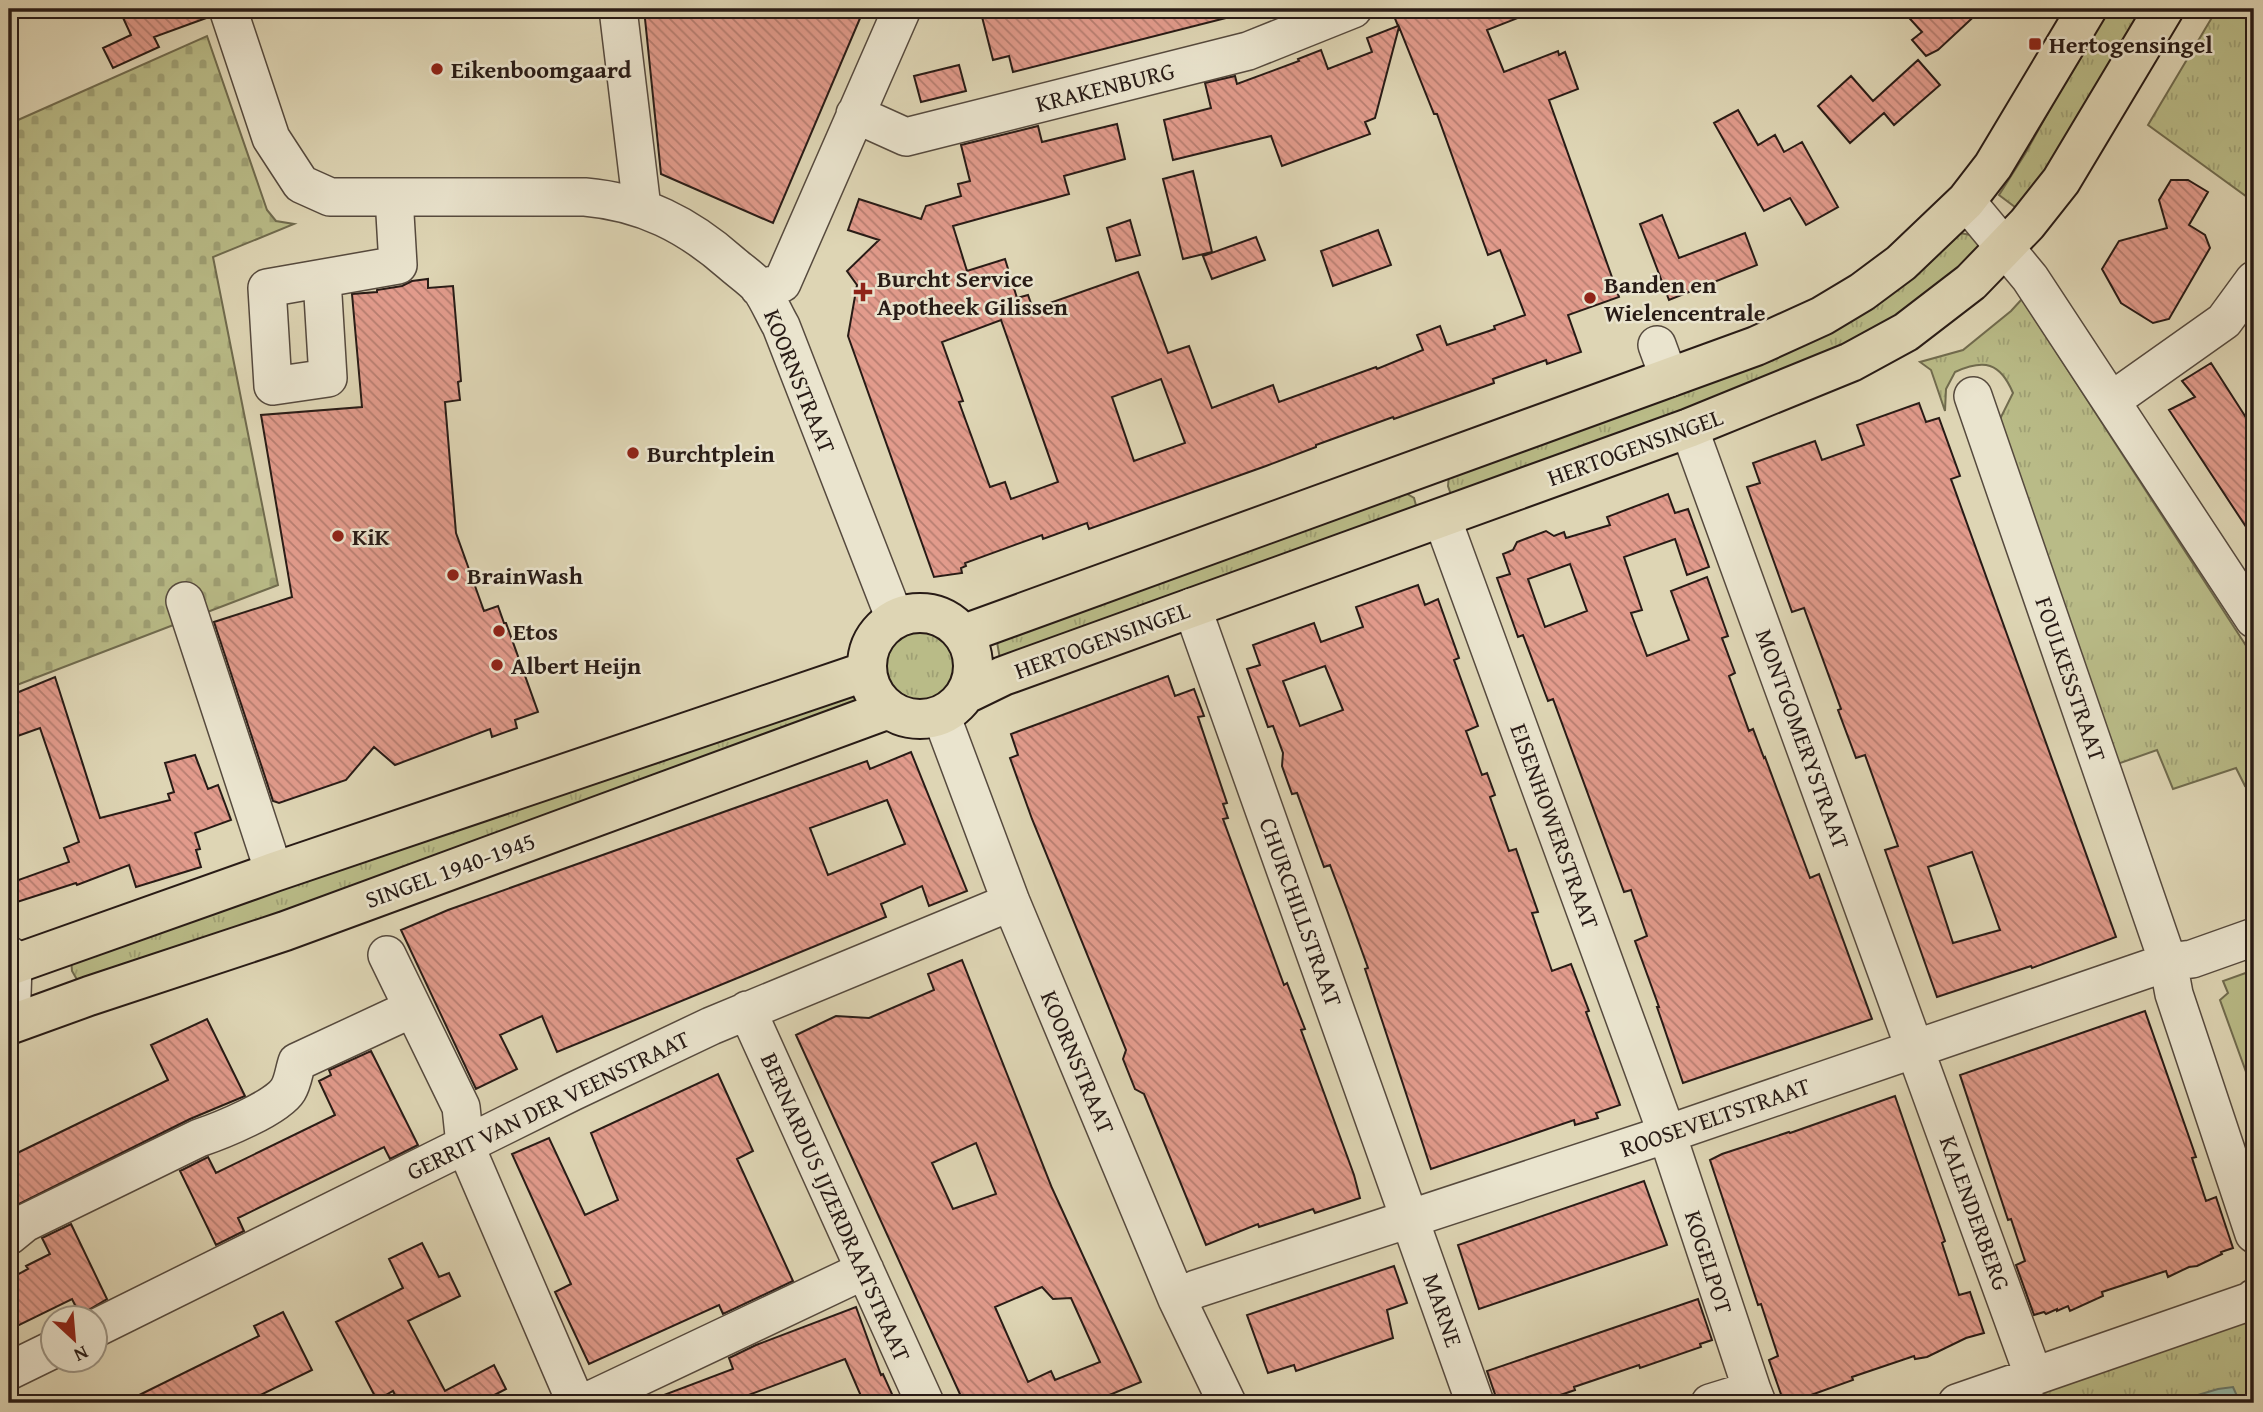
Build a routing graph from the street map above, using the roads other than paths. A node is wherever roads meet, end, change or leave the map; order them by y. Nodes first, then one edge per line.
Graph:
1 (228, 9) edge
2 (618, 9) edge
3 (902, 9) edge
4 (1353, 9) edge
5 (2087, 9) edge
6 (2164, 9) edge
7 (855, 114) junction
8 (394, 197) junction
9 (1966, 201) junction
10 (642, 208) junction
11 (2004, 246) junction
12 (322, 279) dead end
13 (2254, 280) edge
14 (760, 288) junction
15 (1973, 396) dead end
16 (2111, 401) junction
17 (1689, 428) junction
18 (1442, 518) junction
19 (185, 601) dead end
20 (1192, 607) junction
21 (2254, 618) edge
22 (895, 619) junction
23 (964, 634) junction
24 (867, 671) junction
25 (953, 705) junction
26 (889, 709) junction
27 (274, 872) junction
28 (1011, 902) junction
29 (2254, 937) edge
30 (387, 955) dead end
31 (2168, 961) junction
32 (10, 962) edge
33 (411, 1009) junction
34 (747, 1010) junction
35 (9, 1024) edge
36 (1917, 1049) junction
37 (1667, 1134) junction
38 (465, 1145) junction
39 (1410, 1218) junction
40 (2254, 1234) edge
41 (9, 1236) edge
42 (865, 1270) junction
43 (2254, 1298) edge
44 (1177, 1299) junction
45 (108, 1322) edge
46 (38, 1357) edge
47 (9, 1371) edge
48 (2034, 1377) junction
49 (1754, 1396) edge
50 (576, 1403) edge
51 (584, 1403) edge
52 (925, 1403) edge
53 (1227, 1403) edge
54 (1475, 1403) edge
55 (1710, 1403) edge
56 (1957, 1403) edge

1 - 8 street
2 - 10 street
3 - 7 street, KOORNSTRAAT
4 - 7 street, KRAKENBURG
5 - 9 main road
6 - 11 main road, HERTOGENSINGEL
7 - 14 street, KOORNSTRAAT
8 - 10 street
8 - 12 street
9 - 11 street
9 - 23 main road
10 - 14 street
11 - 16 street
11 - 17 main road, HERTOGENSINGEL
13 - 16 street
14 - 22 street, KOORNSTRAAT
15 - 31 street, FOULKESSTRAAT
16 - 21 street
17 - 18 main road, HERTOGENSINGEL
17 - 36 street, MONTGOMERYSTRAAT
18 - 20 main road, HERTOGENSINGEL
18 - 37 street, EISENHOWERSTRAAT
19 - 27 street
20 - 25 main road, HERTOGENSINGEL
20 - 39 street, CHURCHILLSTRAAT
22 - 23 main road
22 - 24 main road
23 - 25 main road
24 - 26 main road
24 - 27 main road
25 - 26 main road
25 - 28 street, KOORNSTRAAT
26 - 35 main road, SINGEL 1940-1945
27 - 32 main road
28 - 34 street, GERRIT VAN DER VEENSTRAAT
28 - 44 street, KOORNSTRAAT
29 - 31 street, ROOSEVELTSTRAAT
30 - 33 street
31 - 36 street, ROOSEVELTSTRAAT
31 - 40 street, FOULKESSTRAAT
32 - 35 street
33 - 38 street
33 - 41 street
34 - 38 street, GERRIT VAN DER VEENSTRAAT
34 - 42 street, BERNARDUS IJZERDRAATSTRAAT
36 - 37 street, ROOSEVELTSTRAAT
36 - 48 street, KALENDERBERG
37 - 39 street, ROOSEVELTSTRAAT
37 - 49 street, KOGELPOT
38 - 45 street, GERRIT VAN DER VEENSTRAAT
38 - 50 street
39 - 44 street, ROOSEVELTSTRAAT
39 - 54 street, MARNE
42 - 51 street
42 - 52 street, BERNARDUS IJZERDRAATSTRAAT
43 - 48 street
44 - 53 street, KOORNSTRAAT
46 - 47 street
48 - 56 street
49 - 55 street

